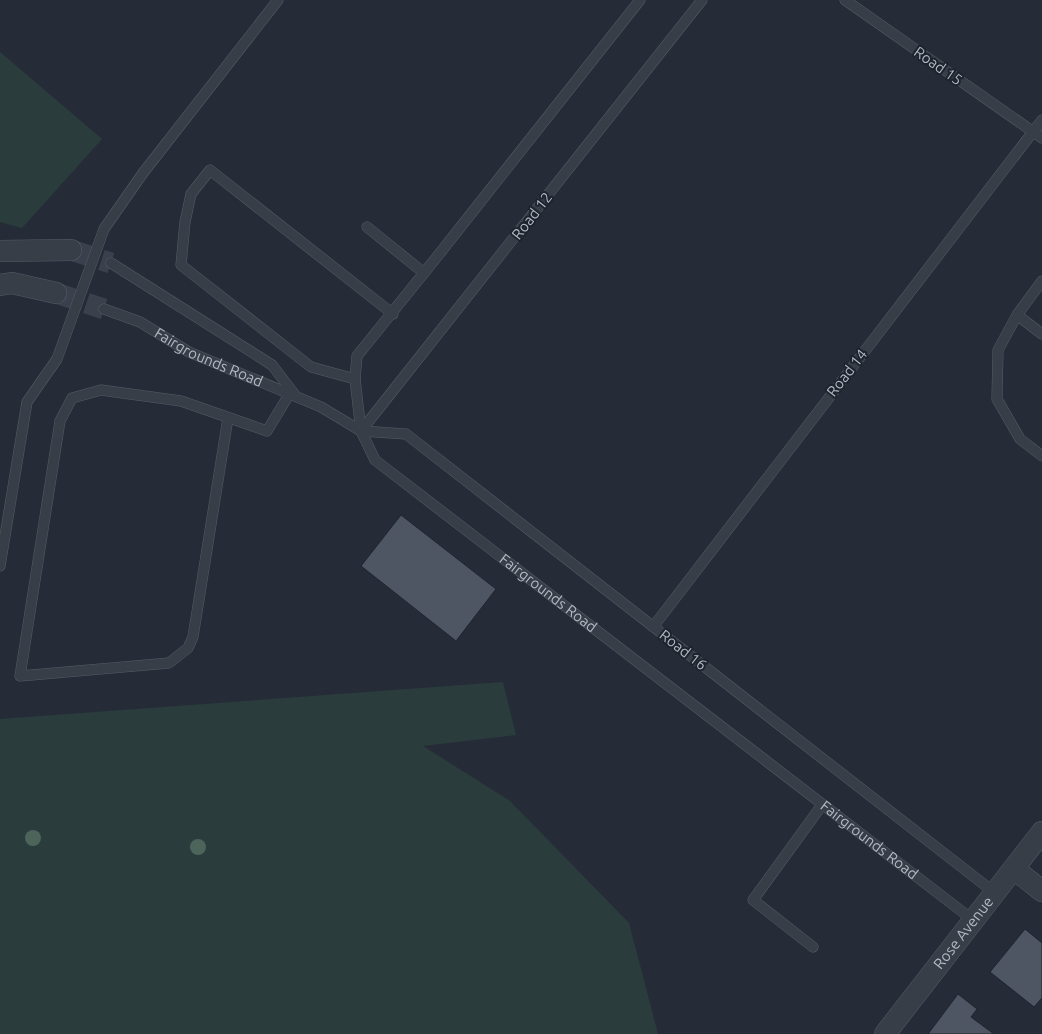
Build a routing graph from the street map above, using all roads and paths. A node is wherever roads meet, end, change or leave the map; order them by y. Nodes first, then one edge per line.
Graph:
1 (278, 0) edge
2 (640, 0) edge
3 (702, 0) edge
4 (844, 0) edge
5 (1042, 120) edge
6 (1032, 132) junction
7 (1042, 138) edge
8 (367, 227) dead end
9 (71, 250) tunnel mouth
10 (0, 251) edge
11 (111, 263) tunnel mouth
12 (424, 273) junction
13 (1042, 281) edge
14 (0, 285) edge
15 (56, 292) tunnel mouth
16 (104, 309) tunnel mouth
17 (393, 314) junction
18 (1017, 315) junction
19 (1042, 334) edge
20 (355, 379) junction
21 (294, 395) junction
22 (228, 418) junction
23 (361, 431) junction
24 (1042, 456) edge
25 (0, 566) edge
26 (653, 627) junction
27 (822, 805) junction
28 (1042, 832) edge
29 (1014, 869) junction
30 (1042, 891) edge
31 (995, 893) junction
32 (973, 920) junction
33 (813, 947) dead end
34 (885, 1034) edge

1 - 25 lane
2 - 12 lane
3 - 23 lane, Road 12
4 - 6 lane, Road 15
5 - 6 lane, Road 14
6 - 7 lane, Road 15
6 - 26 lane, Road 14
8 - 12 lane
9 - 10 street
11 - 21 lane
12 - 17 lane
13 - 18 lane
14 - 15 street
16 - 21 lane, Fairgrounds Road
17 - 20 lane
17 - 20 lane
18 - 19 lane
18 - 24 lane
20 - 23 lane
21 - 22 lane
21 - 23 lane, Fairgrounds Road
22 - 22 lane
23 - 26 lane, Road 16
23 - 27 lane, Fairgrounds Road
26 - 31 lane, Road 16
27 - 32 lane, Fairgrounds Road
27 - 33 lane
28 - 29 street, Rose Avenue
29 - 30 street
29 - 31 street, Rose Avenue
31 - 32 street, Rose Avenue
32 - 34 street, Rose Avenue

